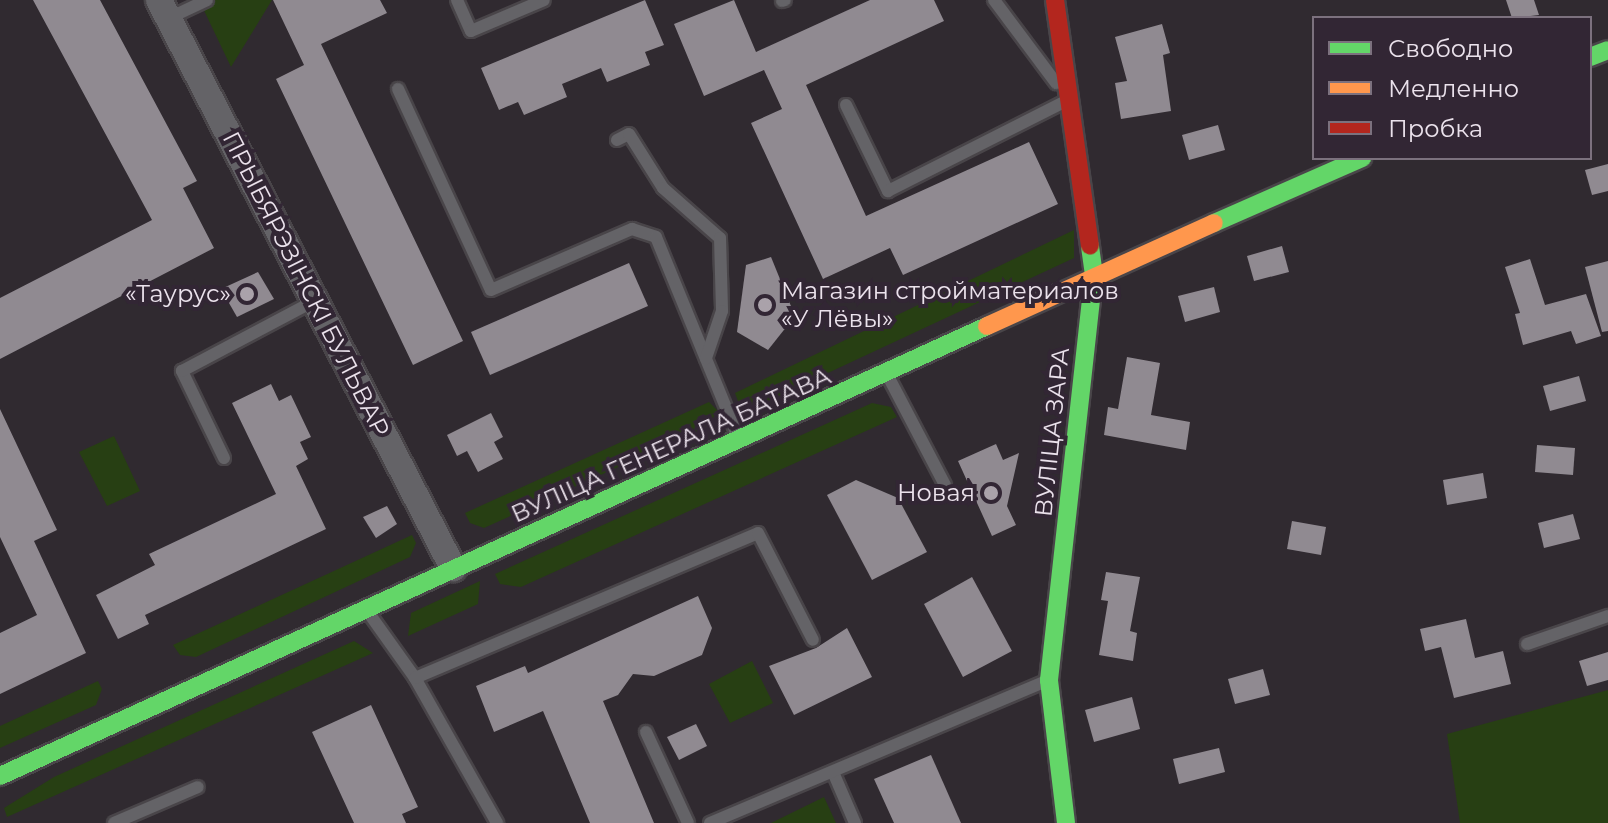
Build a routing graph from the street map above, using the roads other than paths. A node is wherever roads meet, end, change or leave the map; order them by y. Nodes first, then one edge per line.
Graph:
1 (207, 0) edge
2 (457, 0) edge
3 (544, 0) edge
4 (994, 0) edge
5 (1055, 0) edge
6 (164, 9) edge
7 (398, 89) dead end
8 (1069, 100) junction
9 (846, 105) dead end
10 (617, 140) dead end
11 (1357, 160) edge
12 (1094, 275) junction
13 (314, 301) junction
14 (706, 358) junction
15 (887, 373) junction
16 (740, 442) junction
17 (224, 458) dead end
18 (945, 485) dead end
19 (453, 568) junction
20 (366, 609) junction
21 (1608, 616) edge
22 (813, 640) dead end
23 (1527, 644) dead end
24 (415, 678) junction
25 (1049, 680) junction
26 (646, 732) dead end
27 (833, 772) junction
28 (0, 776) edge
29 (198, 787) dead end
30 (114, 823) edge
31 (497, 823) edge
32 (688, 823) edge
33 (710, 823) edge
34 (855, 823) edge
35 (1066, 823) edge

1 - 6 lane
2 - 3 lane
4 - 8 lane
5 - 8 street, ВУЛІЦА ЗАРА
6 - 13 street, ПРЫБЯРЭЗІНСКІ БУЛЬВАР
7 - 14 lane
8 - 9 lane
8 - 12 street, ВУЛІЦА ЗАРА
10 - 14 lane
11 - 12 street, ВУЛІЦА ГЕНЕРАЛА БАТАВА
12 - 15 street, ВУЛІЦА ГЕНЕРАЛА БАТАВА
12 - 25 street, ВУЛІЦА ЗАРА
13 - 17 lane
13 - 19 street, ПРЫБЯРЭЗІНСКІ БУЛЬВАР
14 - 16 lane
15 - 16 street, ВУЛІЦА ГЕНЕРАЛА БАТАВА
15 - 18 lane
16 - 19 street, ВУЛІЦА ГЕНЕРАЛА БАТАВА
19 - 20 street, ВУЛІЦА ГЕНЕРАЛА БАТАВА
20 - 24 lane
20 - 28 street, ВУЛІЦА ГЕНЕРАЛА БАТАВА
21 - 23 lane
22 - 24 lane
24 - 31 lane
25 - 27 lane
25 - 35 street, ВУЛІЦА ЗАРА
26 - 32 lane
27 - 33 lane
27 - 34 lane
29 - 30 lane

